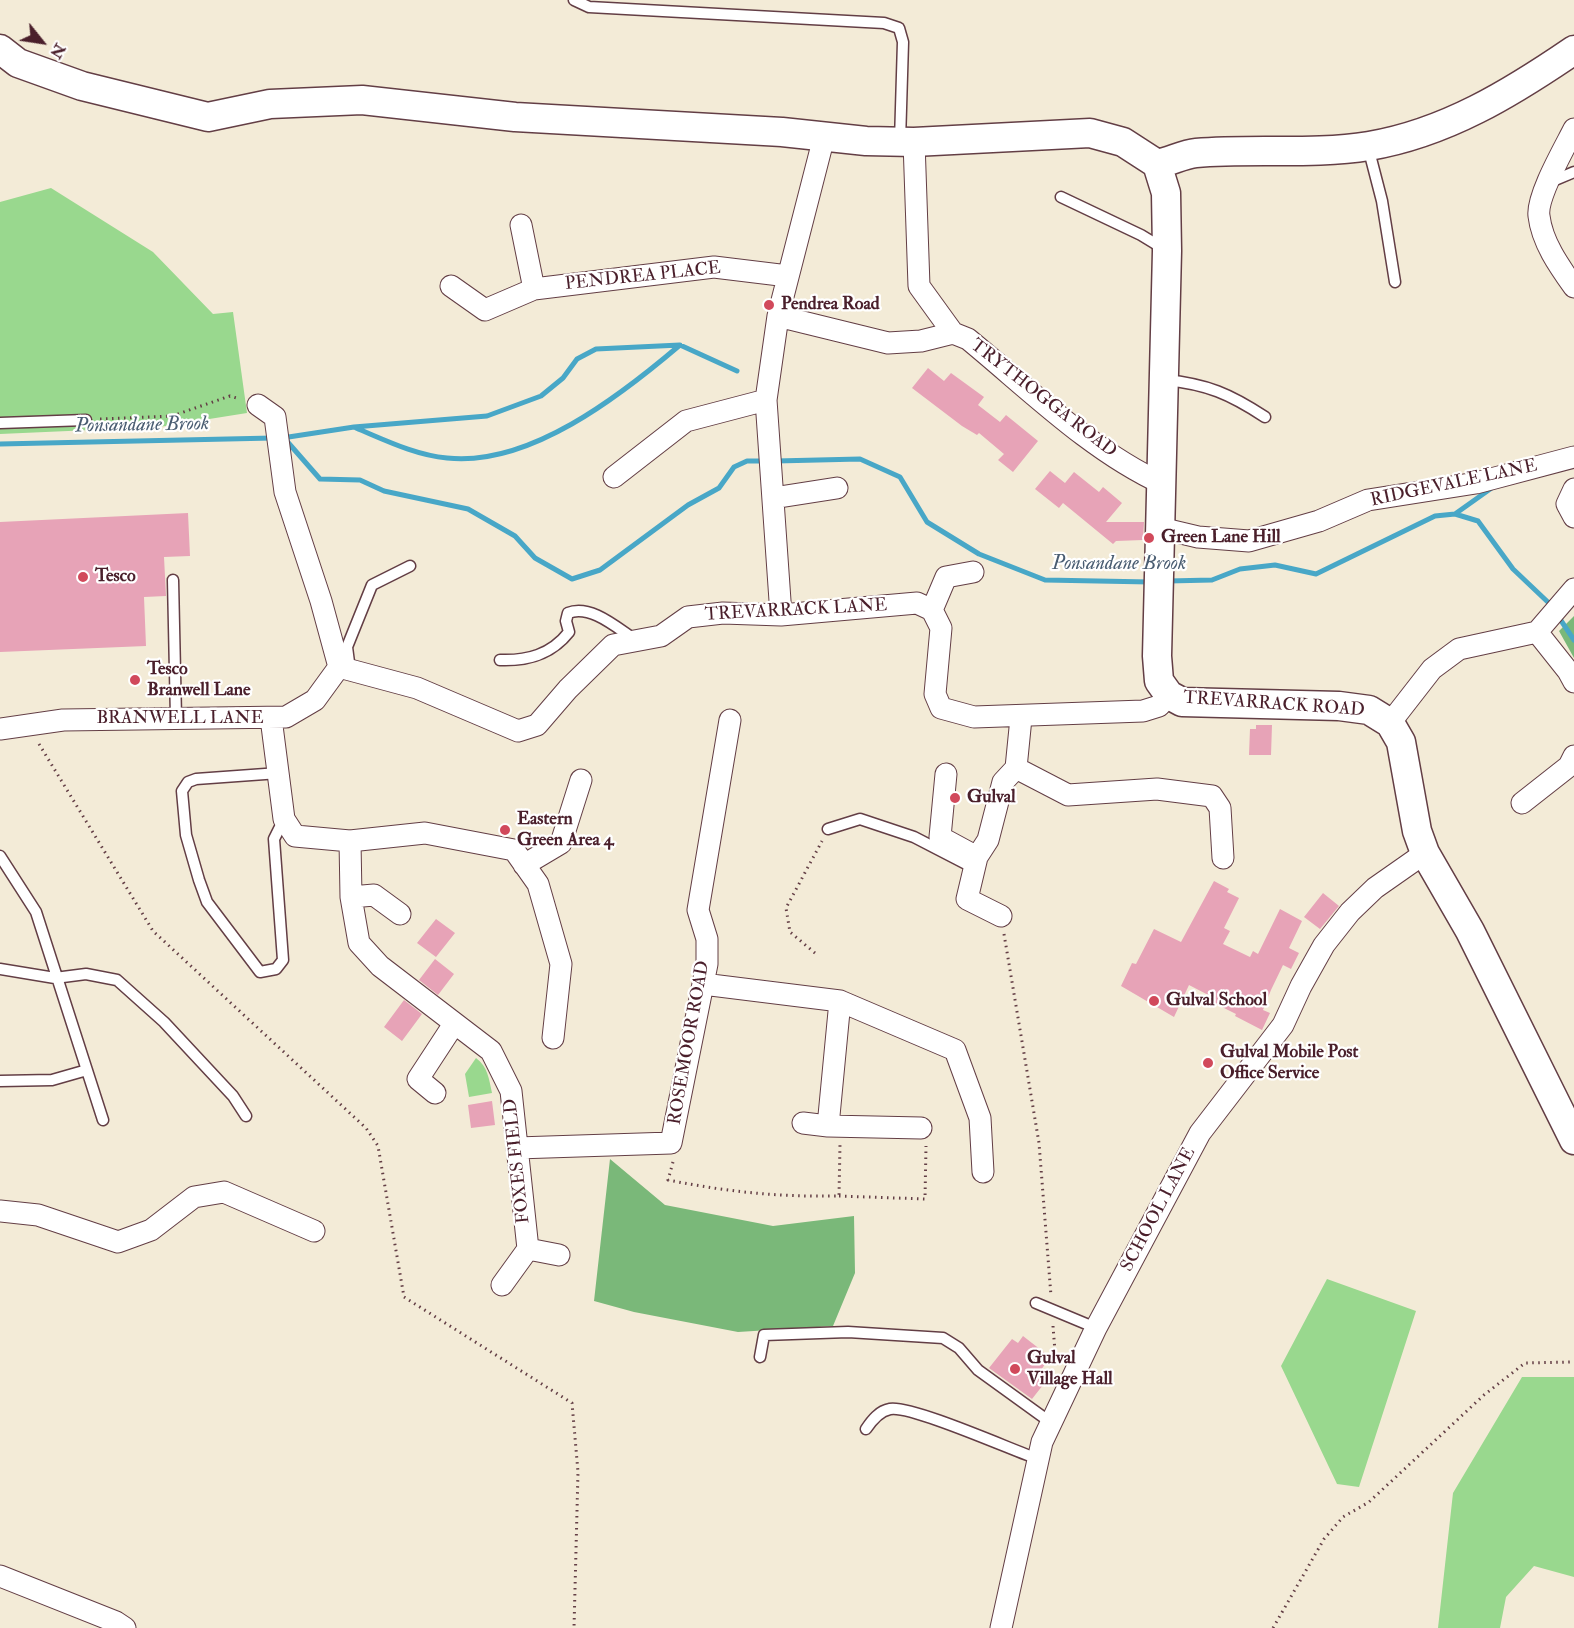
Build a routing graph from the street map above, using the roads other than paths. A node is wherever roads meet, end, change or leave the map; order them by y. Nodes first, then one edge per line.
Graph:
1 (574, 0) edge
2 (0, 49) edge
3 (1574, 50) edge
4 (1574, 129) edge
5 (824, 137) junction
6 (907, 142) junction
7 (1368, 146) junction
8 (1157, 164) junction
9 (1574, 171) edge
10 (1548, 183) junction
11 (1061, 197) dead end
12 (521, 225) dead end
13 (1167, 251) junction
14 (788, 276) junction
15 (1395, 282) dead end
16 (451, 286) dead end
17 (1574, 287) edge
18 (534, 289) junction
19 (778, 316) junction
20 (953, 333) junction
21 (1165, 380) junction
22 (766, 400) junction
23 (258, 405) road end
24 (1265, 417) dead end
25 (86, 420) road end
26 (0, 423) edge
27 (1574, 457) edge
28 (614, 477) dead end
29 (1163, 484) junction
30 (837, 488) dead end
31 (1574, 489) edge
32 (773, 498) junction
33 (1574, 517) edge
34 (1160, 528) junction
35 (410, 566) dead end
36 (973, 572) dead end
37 (172, 580) dead end
38 (1571, 593) edge
39 (932, 610) junction
40 (781, 615) junction
41 (1540, 629) junction
42 (639, 642) junction
43 (500, 660) dead end
44 (344, 669) junction
45 (1574, 682) edge
46 (1169, 695) junction
47 (176, 718) junction
48 (271, 718) junction
49 (1021, 718) junction
50 (730, 720) dead end
51 (1390, 723) junction
52 (0, 729) edge
53 (1574, 756) edge
54 (1016, 768) junction
55 (279, 772) junction
56 (946, 774) dead end
57 (582, 780) dead end
58 (1522, 803) dead end
59 (284, 819) junction
60 (828, 829) road end
61 (350, 841) junction
62 (1425, 853) junction
63 (0, 856) edge
64 (1223, 858) dead end
65 (975, 862) junction
66 (524, 865) junction
67 (351, 897) junction
68 (400, 914) dead end
69 (1001, 916) road end
70 (0, 969) edge
71 (55, 978) junction
72 (703, 984) junction
73 (840, 1001) junction
74 (454, 1024) junction
75 (553, 1038) dead end
76 (87, 1070) junction
77 (0, 1081) edge
78 (435, 1093) dead end
79 (246, 1116) dead end
80 (103, 1120) dead end
81 (803, 1123) dead end
82 (834, 1126) junction
83 (920, 1128) road end
84 (1574, 1140) edge
85 (517, 1148) junction
86 (983, 1172) dead end
87 (0, 1211) edge
88 (314, 1231) dead end
89 (528, 1249) junction
90 (559, 1256) dead end
91 (502, 1285) dead end
92 (1036, 1303) dead end
93 (1096, 1328) junction
94 (760, 1357) dead end
95 (1050, 1422) junction
96 (866, 1429) dead end
97 (1038, 1460) junction
98 (0, 1576) edge
99 (125, 1628) edge
100 (1001, 1628) edge

1 - 6 lane
2 - 5 main road
3 - 7 main road
4 - 10 street
5 - 6 main road
5 - 14 street
6 - 8 main road
6 - 20 street
7 - 8 main road
7 - 15 lane
8 - 13 main road
9 - 10 lane
10 - 17 street
11 - 13 lane
12 - 18 street
13 - 21 main road
14 - 18 street, PENDREA PLACE
14 - 19 street
16 - 18 street, PENDREA PLACE
19 - 20 street, TRYTHOGGA ROAD
19 - 22 street
20 - 29 street, TRYTHOGGA ROAD
21 - 24 lane
21 - 29 main road
22 - 28 street
22 - 32 street
23 - 44 street
25 - 26 lane
27 - 34 street, RIDGEVALE LANE
29 - 34 main road
30 - 32 street
31 - 33 street
32 - 40 street
34 - 46 main road
35 - 44 lane
36 - 39 street
37 - 47 lane
38 - 41 street
39 - 40 street, TREVARRACK LANE
39 - 49 street
40 - 42 street, TREVARRACK LANE
41 - 45 street
41 - 51 street, TREVARRACK ROAD
42 - 43 lane
42 - 44 street, TREVARRACK LANE
44 - 48 street, BRANWELL LANE
46 - 49 street
46 - 51 main road, TREVARRACK ROAD
47 - 48 street, BRANWELL LANE
47 - 52 street, BRANWELL LANE
48 - 55 street
49 - 54 street
50 - 72 street, ROSEMOOR ROAD
51 - 62 main road
53 - 58 street
54 - 64 street
54 - 65 street
55 - 59 street
55 - 59 lane
56 - 65 street
57 - 66 street
59 - 61 street
60 - 65 lane
61 - 66 street
61 - 67 street, FOXES FIELD
62 - 84 main road
62 - 93 street, SCHOOL LANE
63 - 71 lane
65 - 69 street
66 - 75 street
67 - 68 street
67 - 74 street, FOXES FIELD
70 - 71 lane
71 - 76 lane
71 - 79 lane
72 - 73 street
72 - 85 street, ROSEMOOR ROAD
73 - 82 street
73 - 86 street
74 - 78 street
74 - 85 street, FOXES FIELD
76 - 77 lane
76 - 80 lane
81 - 82 street
82 - 83 street
85 - 89 street, FOXES FIELD
87 - 88 street
89 - 90 street, FOXES FIELD
89 - 91 street, FOXES FIELD
92 - 93 lane
93 - 95 street, SCHOOL LANE
94 - 95 lane
95 - 97 street, SCHOOL LANE
96 - 97 lane
97 - 100 street, SCHOOL LANE
98 - 99 street

